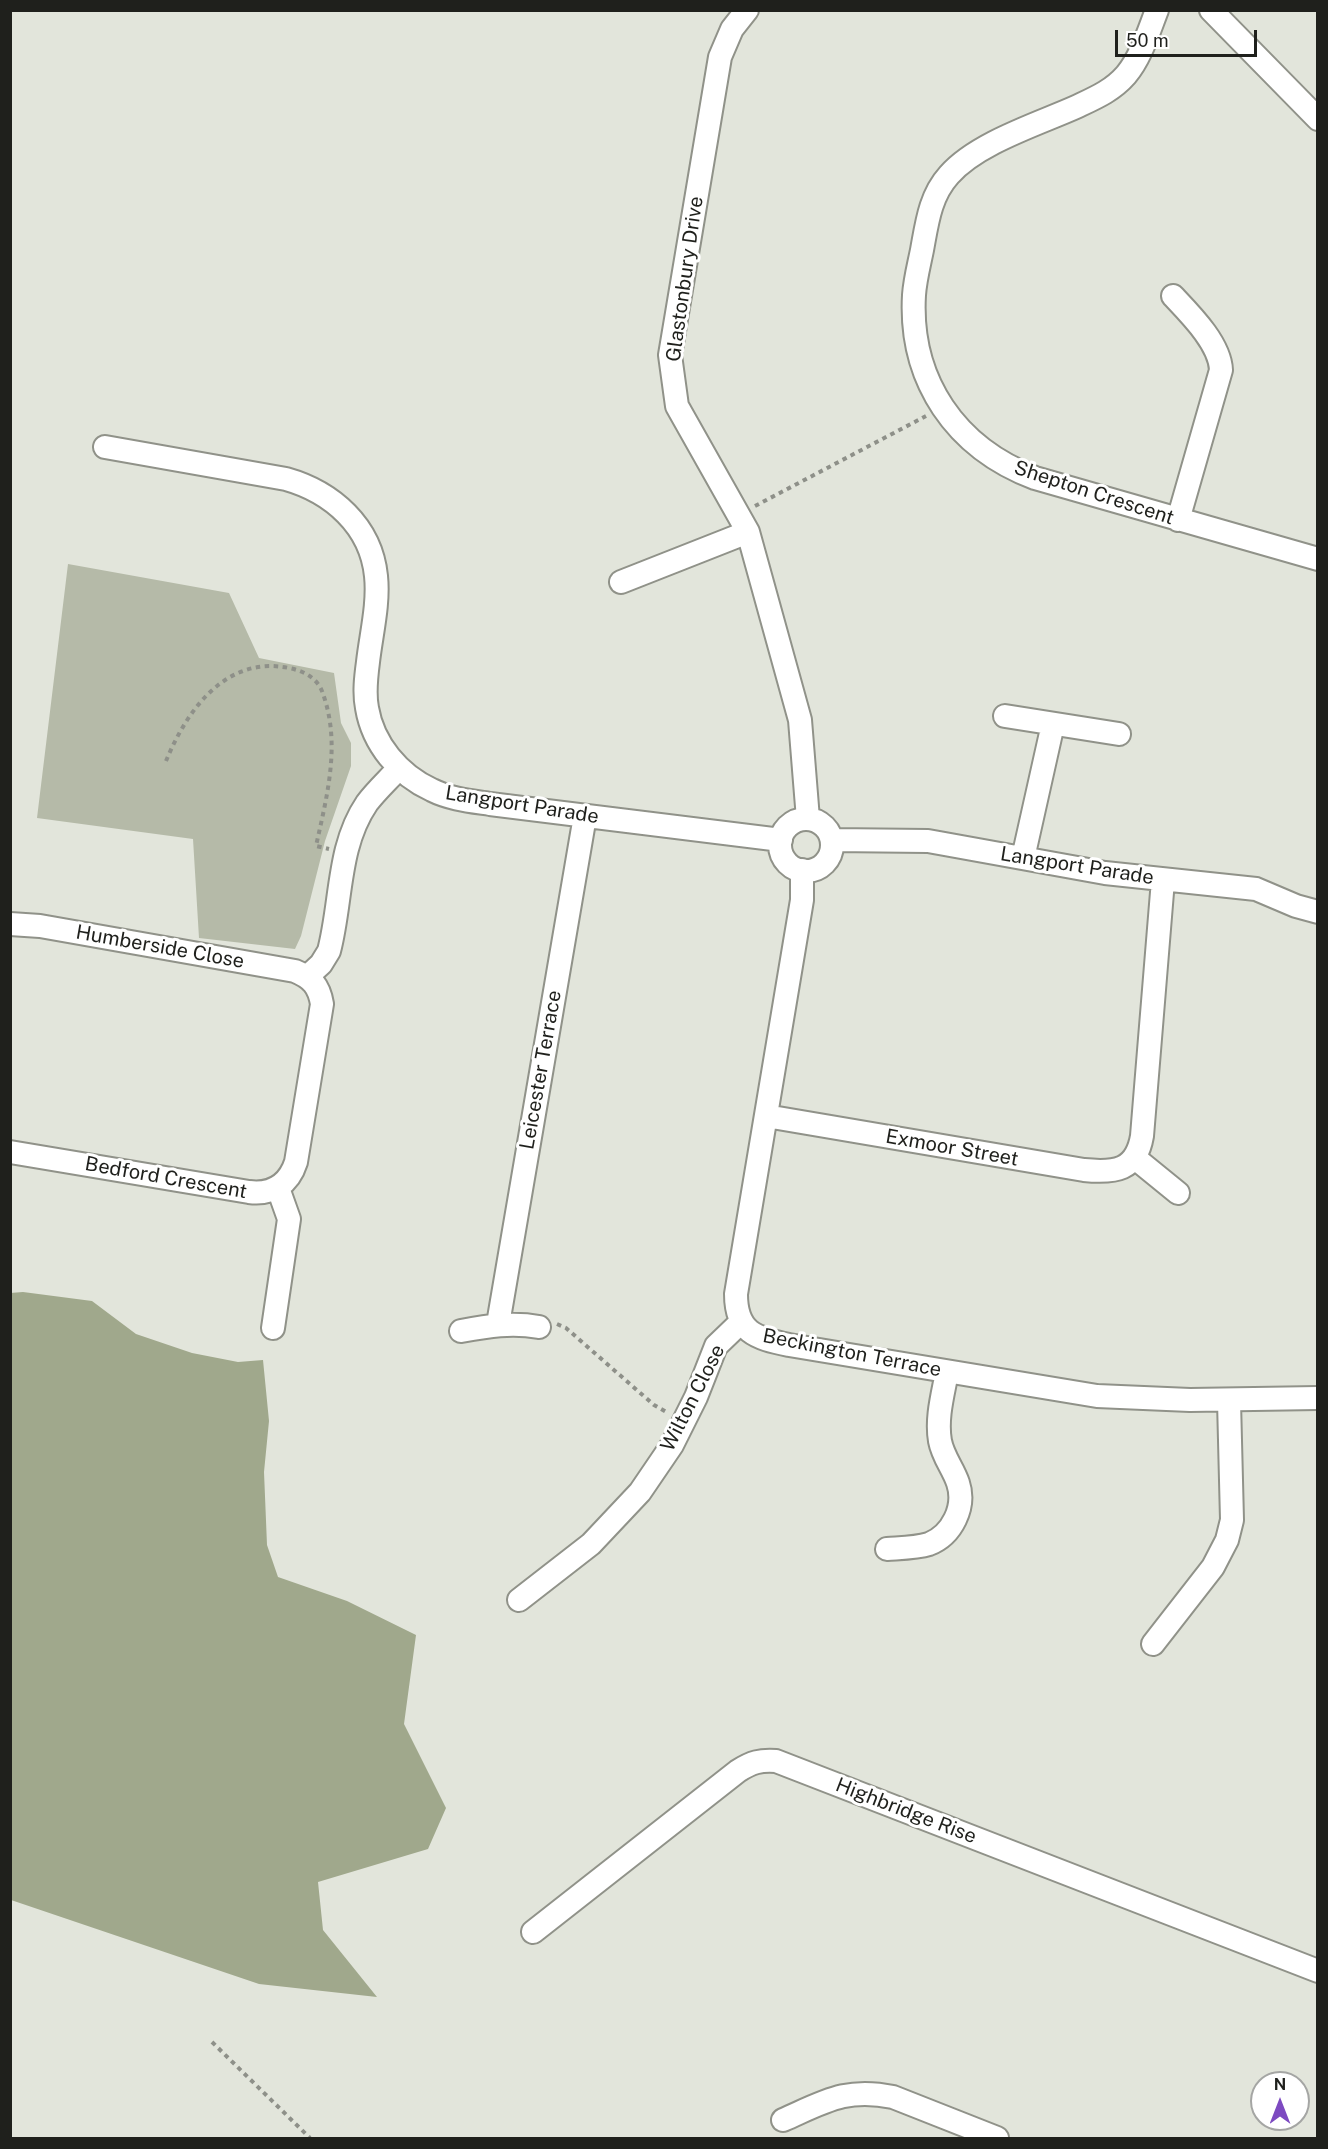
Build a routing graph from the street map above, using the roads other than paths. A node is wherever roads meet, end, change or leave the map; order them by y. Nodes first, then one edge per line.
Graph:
1 (747, 10) edge
2 (1157, 10) edge
3 (1211, 10) edge
4 (1317, 119) edge
5 (1173, 296) dead end
6 (105, 447) dead end
7 (1179, 520) junction
8 (744, 523) junction
9 (1317, 559) edge
10 (621, 582) dead end
11 (1005, 716) dead end
12 (1053, 724) junction
13 (1119, 734) dead end
14 (398, 769) junction
15 (585, 816) junction
16 (808, 819) junction
17 (781, 840) junction
18 (832, 840) junction
19 (1023, 858) junction
20 (802, 870) junction
21 (1163, 880) junction
22 (1317, 912) edge
23 (10, 924) edge
24 (308, 976) junction
25 (766, 1116) junction
26 (10, 1152) edge
27 (1136, 1158) junction
28 (278, 1188) junction
29 (1179, 1193) dead end
30 (741, 1322) junction
31 (498, 1324) junction
32 (539, 1327) road end
33 (273, 1328) dead end
34 (460, 1331) dead end
35 (947, 1372) junction
36 (1317, 1398) edge
37 (1229, 1401) junction
38 (888, 1549) dead end
39 (519, 1600) dead end
40 (1154, 1644) dead end
41 (533, 1932) dead end
42 (1317, 1971) edge
43 (783, 2120) dead end
44 (997, 2139) edge

1 - 8 street, Glastonbury Drive
2 - 7 street, Shepton Crescent
3 - 4 street
5 - 7 street
6 - 14 street, Langport Parade
7 - 9 street, Shepton Crescent
8 - 10 street
8 - 16 street, Glastonbury Drive
11 - 12 street
12 - 13 street
12 - 19 street
14 - 15 street, Langport Parade
14 - 24 street
15 - 17 street, Langport Parade
15 - 31 street, Leicester Terrace
16 - 17 street
16 - 18 street
17 - 20 street
18 - 19 street, Langport Parade
18 - 20 street
19 - 21 street, Langport Parade
20 - 25 street, Beckington Terrace
21 - 22 street, Langport Parade
21 - 27 street
23 - 24 street, Humberside Close
24 - 28 street
25 - 27 street, Exmoor Street
25 - 30 street, Beckington Terrace
26 - 28 street, Bedford Crescent
27 - 29 street
28 - 33 street
30 - 35 street, Beckington Terrace
30 - 39 street, Wilton Close
31 - 32 street
31 - 34 street
35 - 37 street, Beckington Terrace
35 - 38 street
36 - 37 street, Beckington Terrace
37 - 40 street
41 - 42 street, Highbridge Rise
43 - 44 street

